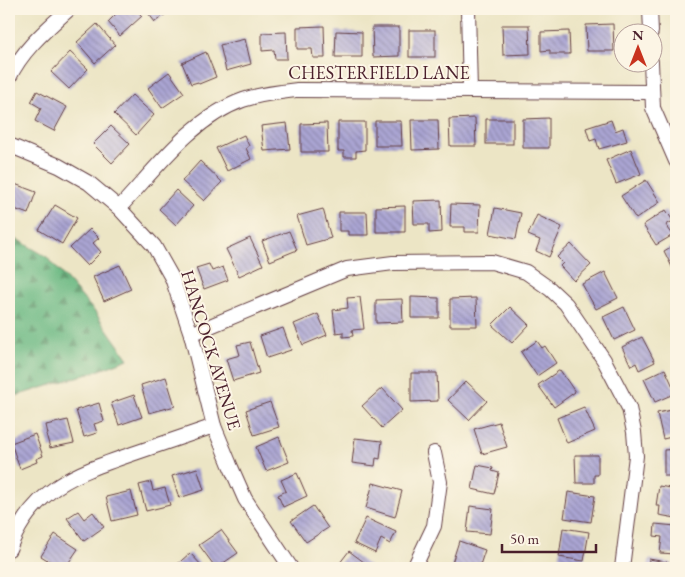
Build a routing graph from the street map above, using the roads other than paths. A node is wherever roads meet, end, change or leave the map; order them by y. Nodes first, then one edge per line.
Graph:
1 (69, 9) edge
2 (468, 9) edge
3 (650, 9) edge
4 (651, 22) edge
5 (651, 72) edge
6 (9, 78) edge
7 (470, 91) junction
8 (652, 92) junction
9 (9, 146) edge
10 (676, 161) edge
11 (119, 208) junction
12 (191, 334) junction
13 (214, 426) junction
14 (434, 453) dead end
15 (9, 549) edge
16 (285, 566) edge
17 (414, 568) edge
18 (622, 568) edge

1 - 6 street
2 - 7 street
3 - 4 street
5 - 8 street
7 - 8 street, CHESTERFIELD LANE
7 - 11 street, CHESTERFIELD LANE
8 - 10 street
9 - 11 street, HANCOCK AVENUE
11 - 12 street, HANCOCK AVENUE
12 - 13 street, HANCOCK AVENUE
12 - 18 street
13 - 15 street
13 - 16 street, HANCOCK AVENUE
14 - 17 street

